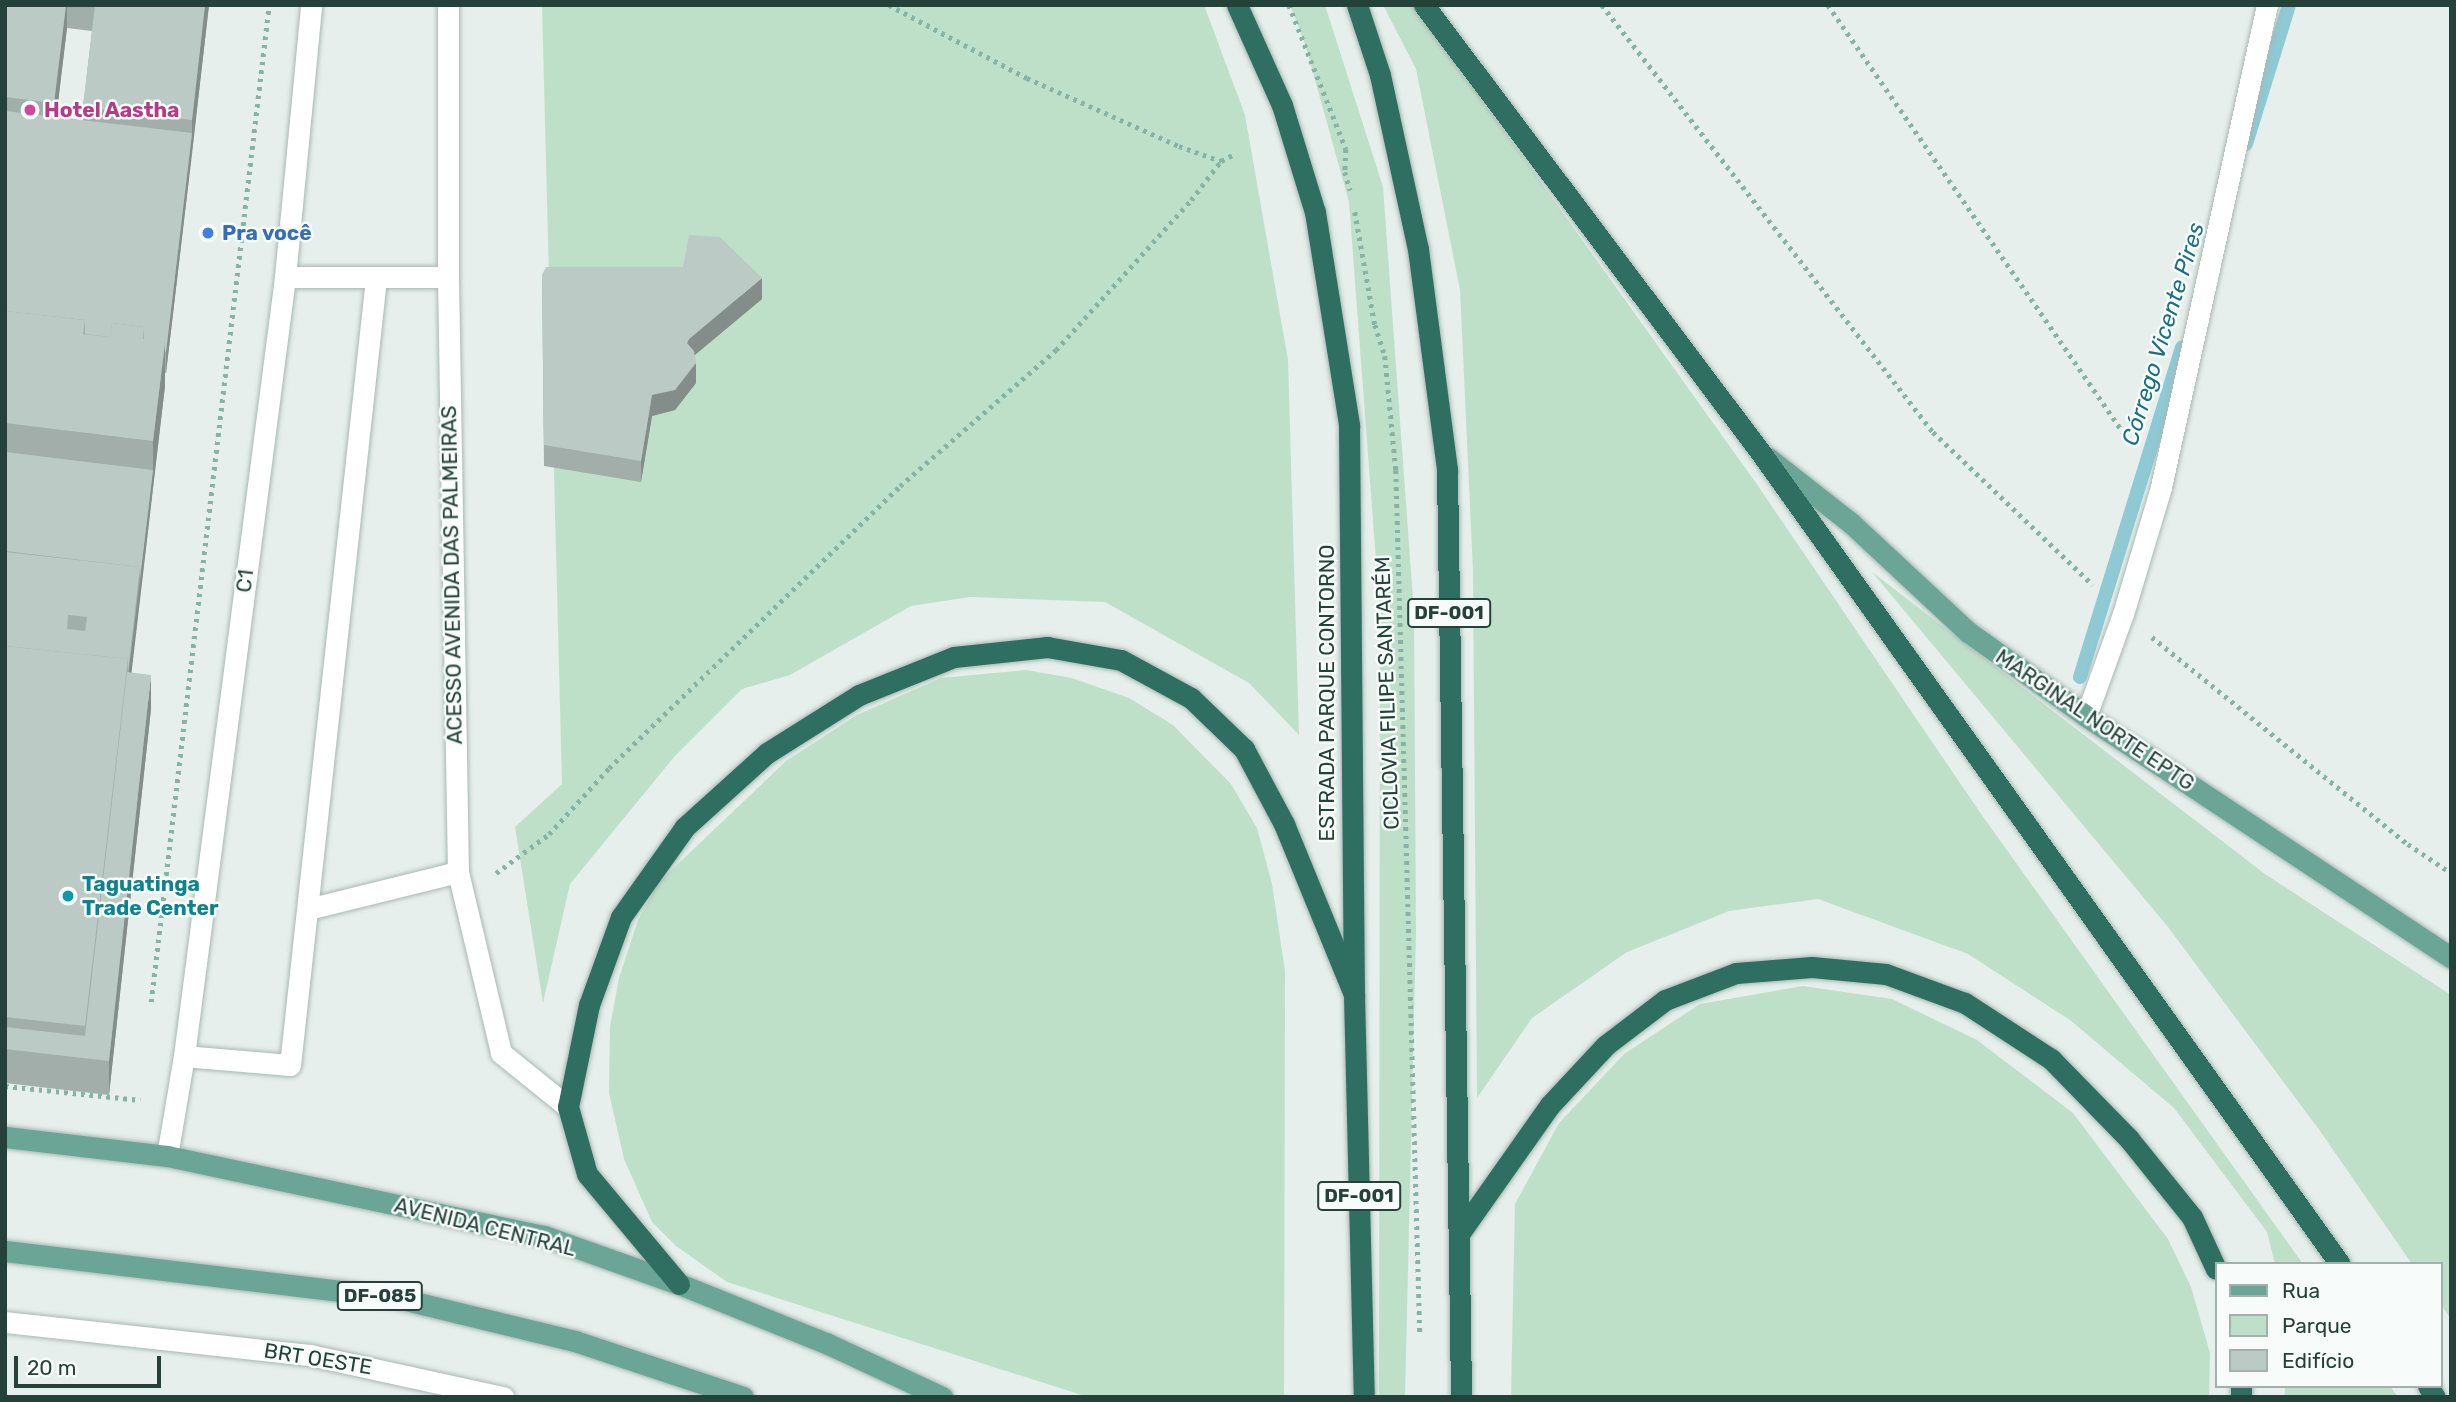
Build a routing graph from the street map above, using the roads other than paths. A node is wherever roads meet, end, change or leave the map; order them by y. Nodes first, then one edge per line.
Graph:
1 (311, 5) edge
2 (449, 5) edge
3 (1237, 5) edge
4 (1357, 5) edge
5 (1424, 5) edge
6 (2267, 5) edge
7 (285, 277) junction
8 (448, 277) junction
9 (376, 279) junction
10 (1761, 453) junction
11 (2086, 716) junction
12 (458, 872) junction
13 (308, 909) junction
14 (2451, 958) edge
15 (1354, 995) junction
16 (184, 1056) junction
17 (568, 1107) junction
18 (5, 1137) edge
19 (167, 1156) junction
20 (1461, 1231) junction
21 (5, 1251) edge
22 (2339, 1262) edge
23 (2214, 1265) edge
24 (679, 1284) junction
25 (5, 1322) edge
26 (503, 1397) edge
27 (743, 1397) edge
28 (942, 1397) edge
29 (1364, 1397) edge
30 (1461, 1397) edge

1 - 7 street, C1
2 - 8 street, ACESSO AVENIDA DAS PALMEIRAS
3 - 15 highway, ESTRADA PARQUE CONTORNO / DF-001
4 - 20 highway, DF-001
5 - 10 highway
6 - 11 street
7 - 9 street
7 - 16 street, C1
8 - 9 street
8 - 12 street, ACESSO AVENIDA DAS PALMEIRAS
9 - 13 street
10 - 11 main road, MARGINAL NORTE EPTG
10 - 22 highway
11 - 14 main road, MARGINAL NORTE EPTG
12 - 13 street
12 - 17 street, ACESSO AVENIDA DAS PALMEIRAS
13 - 16 street
15 - 17 highway
15 - 29 highway, ESTRADA PARQUE CONTORNO / DF-001
16 - 19 street, C1
17 - 24 highway
18 - 19 main road, AVENIDA CENTRAL
19 - 24 main road, AVENIDA CENTRAL
20 - 23 highway
20 - 30 highway, DF-001
21 - 27 main road, DF-085
24 - 28 main road, AVENIDA CENTRAL
25 - 26 street, BRT OESTE

